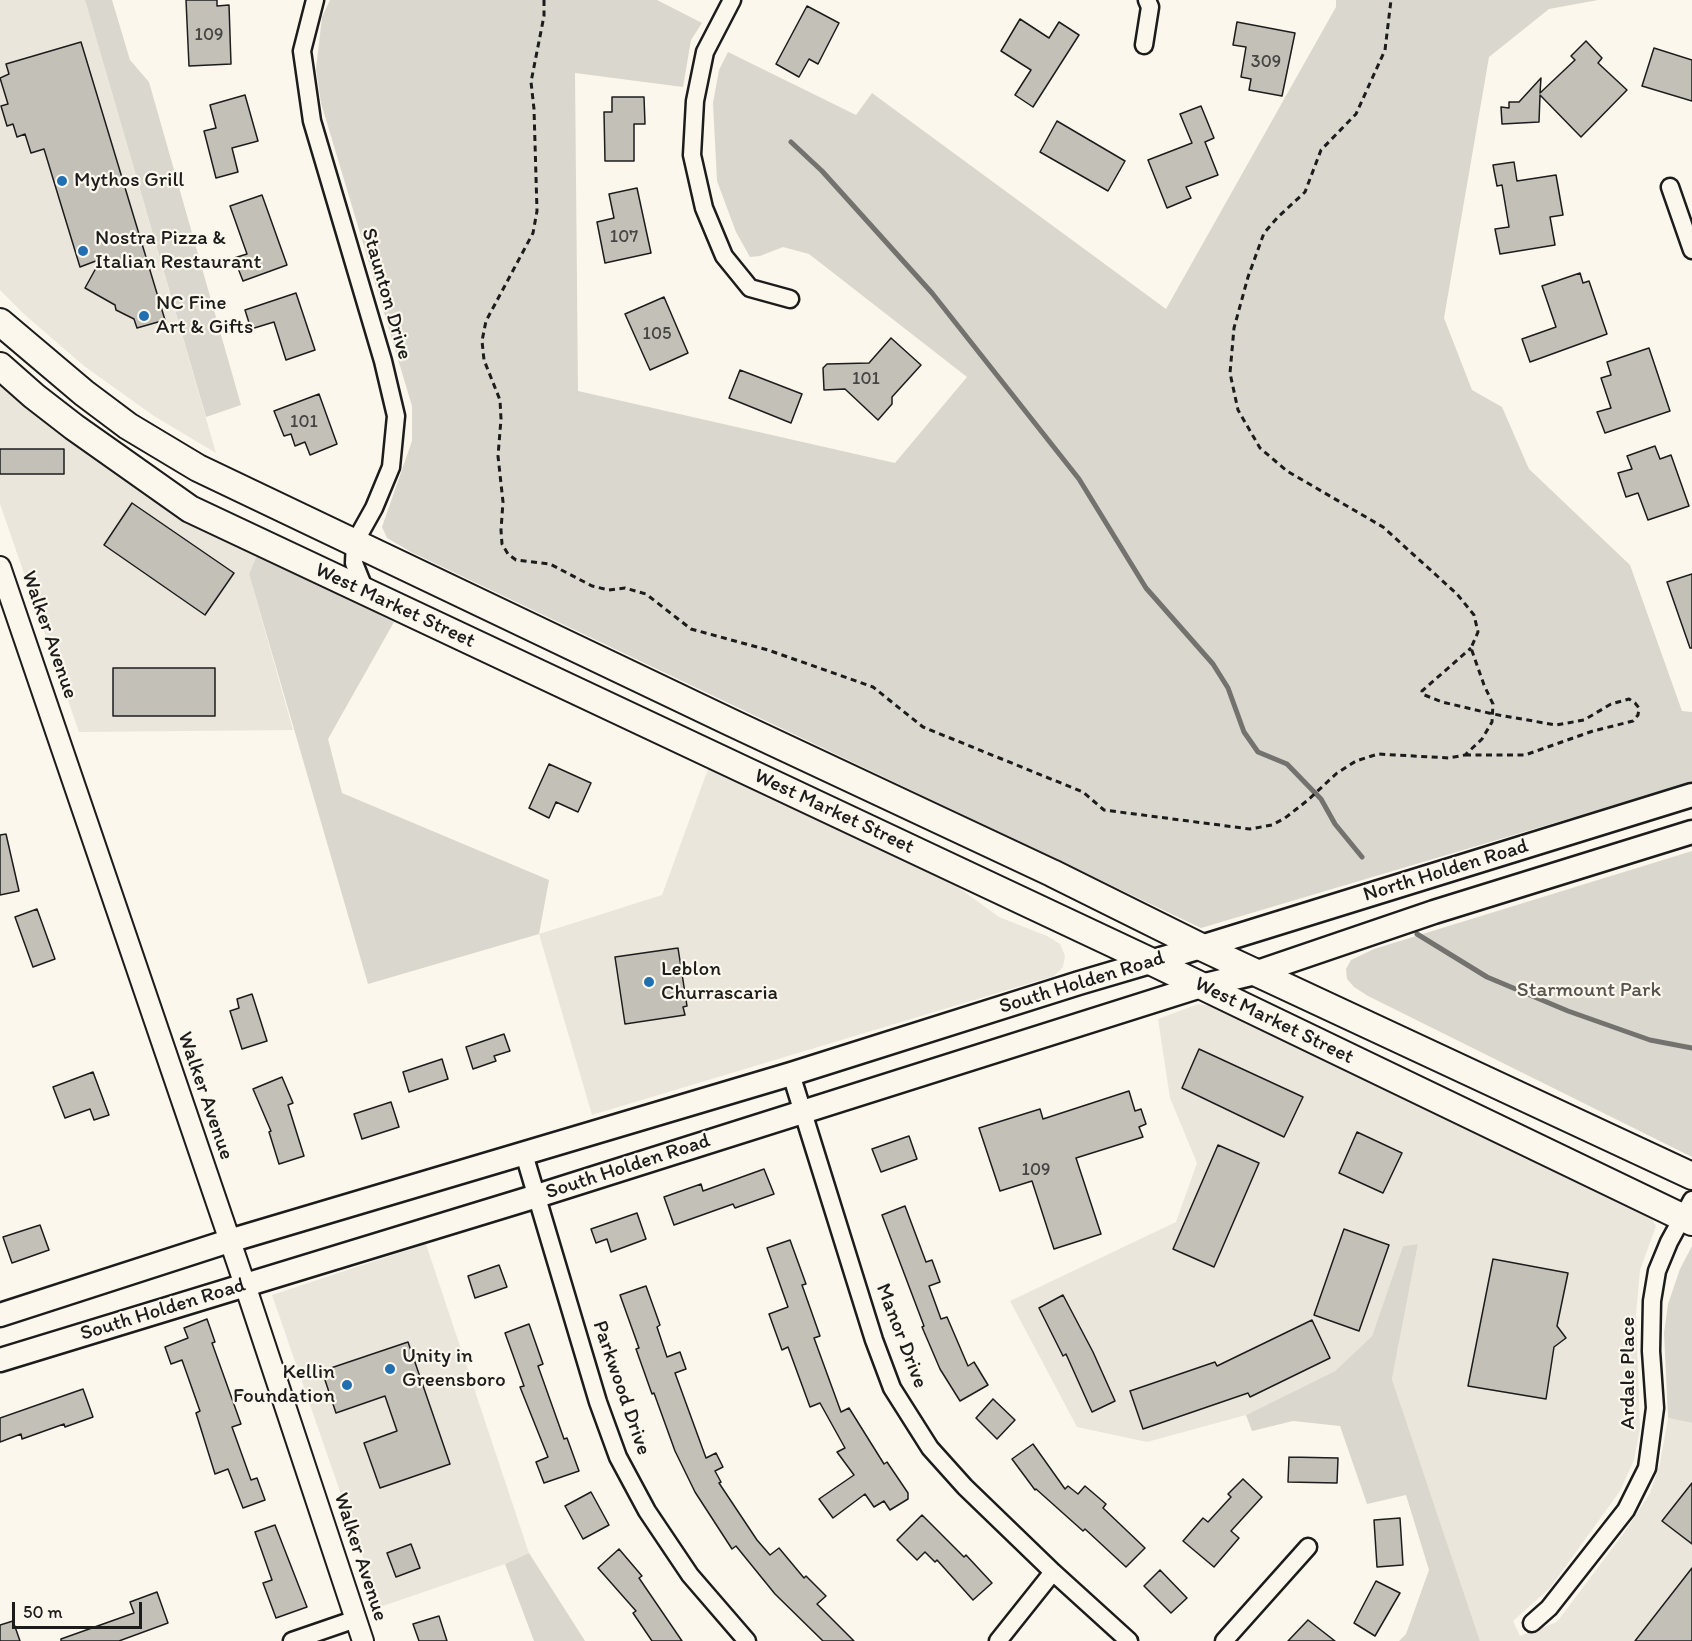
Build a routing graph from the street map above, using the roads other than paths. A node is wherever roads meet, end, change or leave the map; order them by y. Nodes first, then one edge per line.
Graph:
1 (315, 0) edge
2 (732, 0) edge
3 (1147, 0) edge
4 (1144, 45) dead end
5 (1670, 187) dead end
6 (1692, 250) edge
7 (790, 299) dead end
8 (0, 322) edge
9 (0, 366) edge
10 (355, 542) junction
11 (0, 567) edge
12 (370, 594) junction
13 (1692, 795) edge
14 (1692, 832) edge
15 (1201, 947) junction
16 (1150, 961) junction
17 (1256, 973) junction
18 (1201, 986) junction
19 (791, 1074) junction
20 (802, 1111) junction
21 (524, 1154) junction
22 (1692, 1176) edge
23 (537, 1196) junction
24 (1689, 1213) edge
25 (229, 1241) junction
26 (245, 1284) junction
27 (0, 1315) edge
28 (0, 1360) edge
29 (1308, 1547) dead end
30 (1053, 1572) junction
31 (356, 1619) junction
32 (1532, 1623) dead end
33 (292, 1641) edge
34 (363, 1641) edge
35 (747, 1641) edge
36 (998, 1641) edge
37 (1129, 1641) edge
38 (1224, 1641) edge

1 - 10 street, Staunton Drive
2 - 7 street
3 - 4 street
5 - 6 street
8 - 10 main road, West Market Street
9 - 12 main road, West Market Street
10 - 12 street
10 - 15 main road, West Market Street
11 - 25 street, Walker Avenue
12 - 16 main road, West Market Street
13 - 15 main road, North Holden Road
14 - 17 main road, North Holden Road
15 - 16 main road, South Holden Road
15 - 17 main road, West Market Street
16 - 18 main road, West Market Street
16 - 19 main road, South Holden Road
17 - 18 main road, South Holden Road
17 - 22 main road, West Market Street
18 - 20 main road, South Holden Road
18 - 24 main road, West Market Street
19 - 20 street, Manor Drive
19 - 21 main road, South Holden Road
20 - 23 main road, South Holden Road
20 - 30 street, Manor Drive
21 - 23 street, Parkwood Drive
21 - 25 main road, South Holden Road
23 - 26 main road, South Holden Road
23 - 35 street, Parkwood Drive
24 - 32 street, Ardale Place
25 - 26 street, Walker Avenue
25 - 27 main road, South Holden Road
26 - 28 main road, South Holden Road
26 - 31 street, Walker Avenue
29 - 38 street
30 - 36 street
30 - 37 street, Manor Drive
31 - 33 street
31 - 34 street, Walker Avenue

